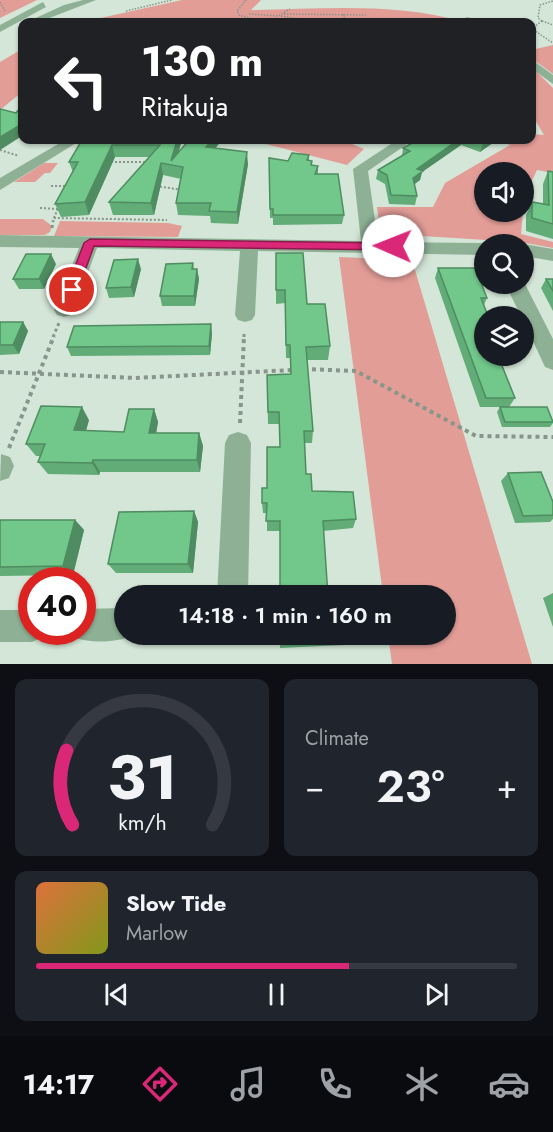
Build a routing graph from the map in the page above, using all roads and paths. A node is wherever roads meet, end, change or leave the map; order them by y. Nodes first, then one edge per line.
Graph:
1 (55, 0) edge
2 (92, 0) edge
3 (172, 0) edge
4 (246, 0) edge
5 (553, 1) edge
6 (290, 9) dead end
7 (252, 10) dead end
8 (126, 11) dead end
9 (249, 14) junction
10 (284, 14) junction
11 (343, 14) junction
12 (366, 15) dead end
13 (278, 16) junction
14 (21, 18) edge
15 (41, 18) edge
16 (249, 18) joint
17 (290, 18) edge
18 (344, 18) edge
19 (18, 20) edge
20 (542, 21) junction
21 (553, 25) edge
22 (18, 26) edge
23 (536, 26) edge
24 (2, 28) edge
25 (536, 32) edge
26 (553, 42) edge
27 (536, 66) edge
28 (553, 81) edge
29 (67, 144) edge
30 (192, 144) edge
31 (400, 144) edge
32 (189, 147) edge
33 (104, 162) edge
34 (157, 162) edge
35 (74, 180) edge
36 (0, 185) edge
37 (51, 186) dead end
38 (70, 186) junction
39 (155, 186) edge
40 (191, 192) edge
41 (66, 194) edge
42 (62, 201) edge
43 (40, 208) dead end
44 (58, 209) junction
45 (54, 218) junction
46 (167, 220) dead end
47 (0, 241) edge
48 (50, 242) junction
49 (90, 243) junction
50 (249, 244) junction
51 (370, 246) junction
52 (474, 249) edge
53 (534, 252) edge
54 (553, 255) edge
55 (520, 294) edge
56 (64, 310) joint
57 (245, 315) joint
58 (553, 361) edge
59 (243, 371) junction
60 (0, 372) edge
61 (38, 374) junction
62 (553, 437) edge
63 (238, 443) joint
64 (1, 468) edge
65 (232, 585) edge
66 (114, 624) edge
67 (96, 625) edge
68 (0, 626) edge
69 (18, 626) edge

1 - 14 street
2 - 15 street
3 - 8 path
4 - 16 path
5 - 20 path
6 - 10 path
7 - 9 path
9 - 13 path
9 - 16 path
10 - 11 path
10 - 13 path
11 - 12 path
11 - 18 path
13 - 17 path
19 - 24 street
20 - 21 path
20 - 23 path
22 - 24 street
25 - 26 path
27 - 28 street
29 - 36 street
30 - 32 path
31 - 51 street
33 - 34 path
35 - 38 path
37 - 38 path
38 - 41 path
39 - 40 path
42 - 44 path
43 - 44 path
44 - 45 path
45 - 46 path
45 - 48 path
47 - 48 street
48 - 49 street
49 - 50 street
49 - 56 street
50 - 51 street
50 - 57 street
51 - 52 street
53 - 54 street
55 - 58 street
56 - 61 path
57 - 59 path
59 - 61 path
59 - 62 path
59 - 63 path
60 - 61 path
61 - 64 path
63 - 65 street
66 - 67 street
68 - 69 street

